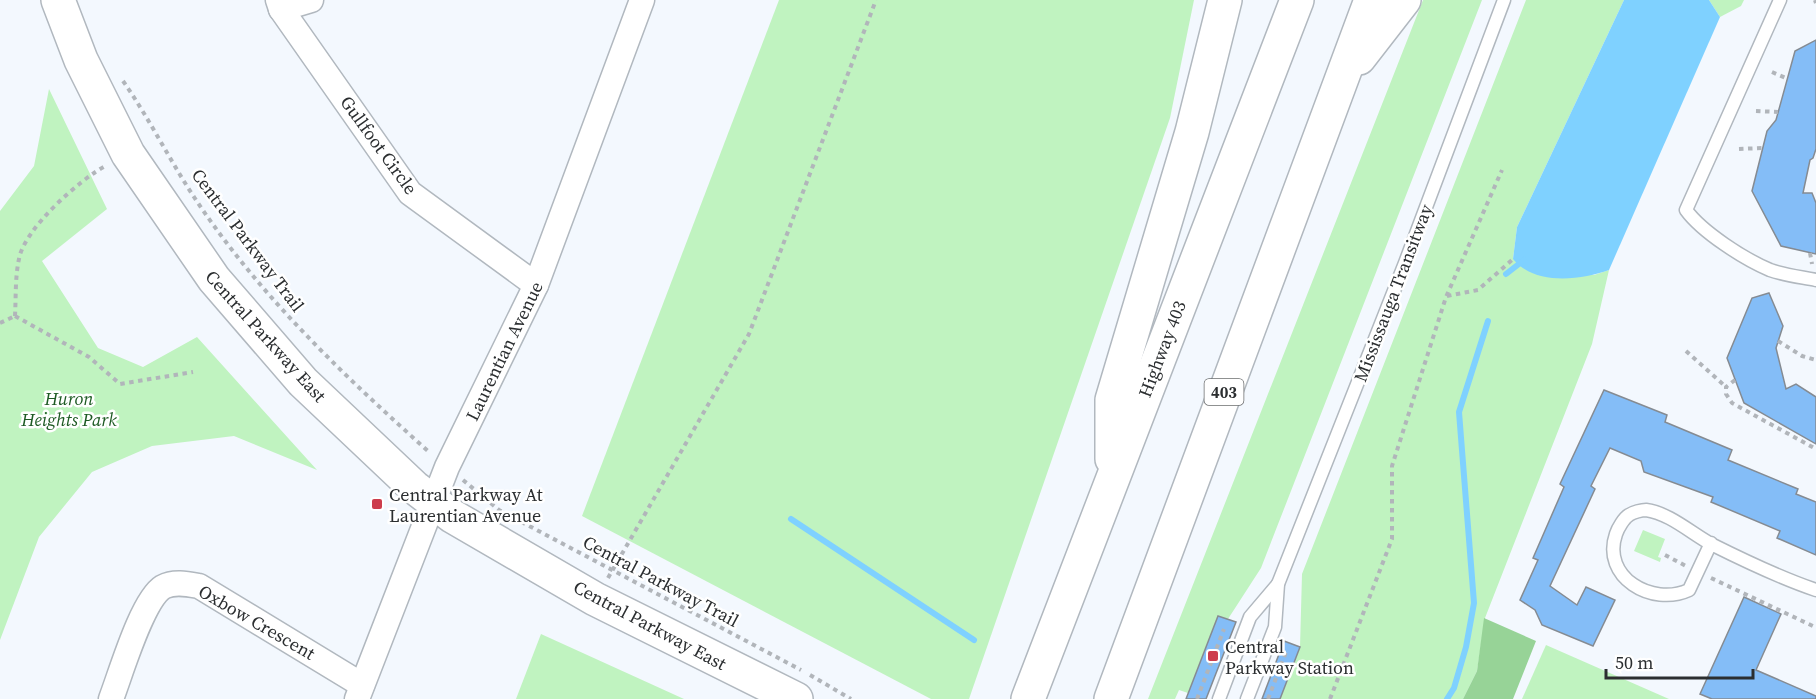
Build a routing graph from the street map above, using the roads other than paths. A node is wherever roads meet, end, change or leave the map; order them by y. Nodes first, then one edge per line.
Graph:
1 (58, 0) edge
2 (311, 0) edge
3 (642, 0) edge
4 (1225, 0) edge
5 (1297, 0) edge
6 (1371, 0) edge
7 (1404, 0) edge
8 (1504, 0) edge
9 (1780, 0) edge
10 (280, 5) edge
11 (1338, 85) junction
12 (1816, 280) edge
13 (536, 285) junction
14 (1112, 479) junction
15 (434, 502) junction
16 (1711, 543) junction
17 (1278, 584) junction
18 (1816, 590) edge
19 (360, 692) edge
20 (111, 699) edge
21 (796, 699) edge
22 (1028, 699) edge
23 (1111, 699) edge
24 (1219, 699) edge
25 (1246, 699) edge

1 - 15 main road, Central Parkway East
2 - 10 street
3 - 13 street, Laurentian Avenue
4 - 14 main road
5 - 14 main road, Highway 403
6 - 11 main road, 403
7 - 11 main road
8 - 17 lane, Mississauga Transitway
9 - 12 lane
10 - 13 street, Gullfoot Circle
11 - 23 main road, 403
13 - 15 street, Laurentian Avenue
14 - 22 main road, Highway 403
15 - 19 street, Laurentian Avenue
15 - 21 main road, Central Parkway East
16 - 16 lane
16 - 18 lane
17 - 24 lane, Mississauga Transitway
17 - 25 lane, Mississauga Transitway
19 - 20 street, Oxbow Crescent

